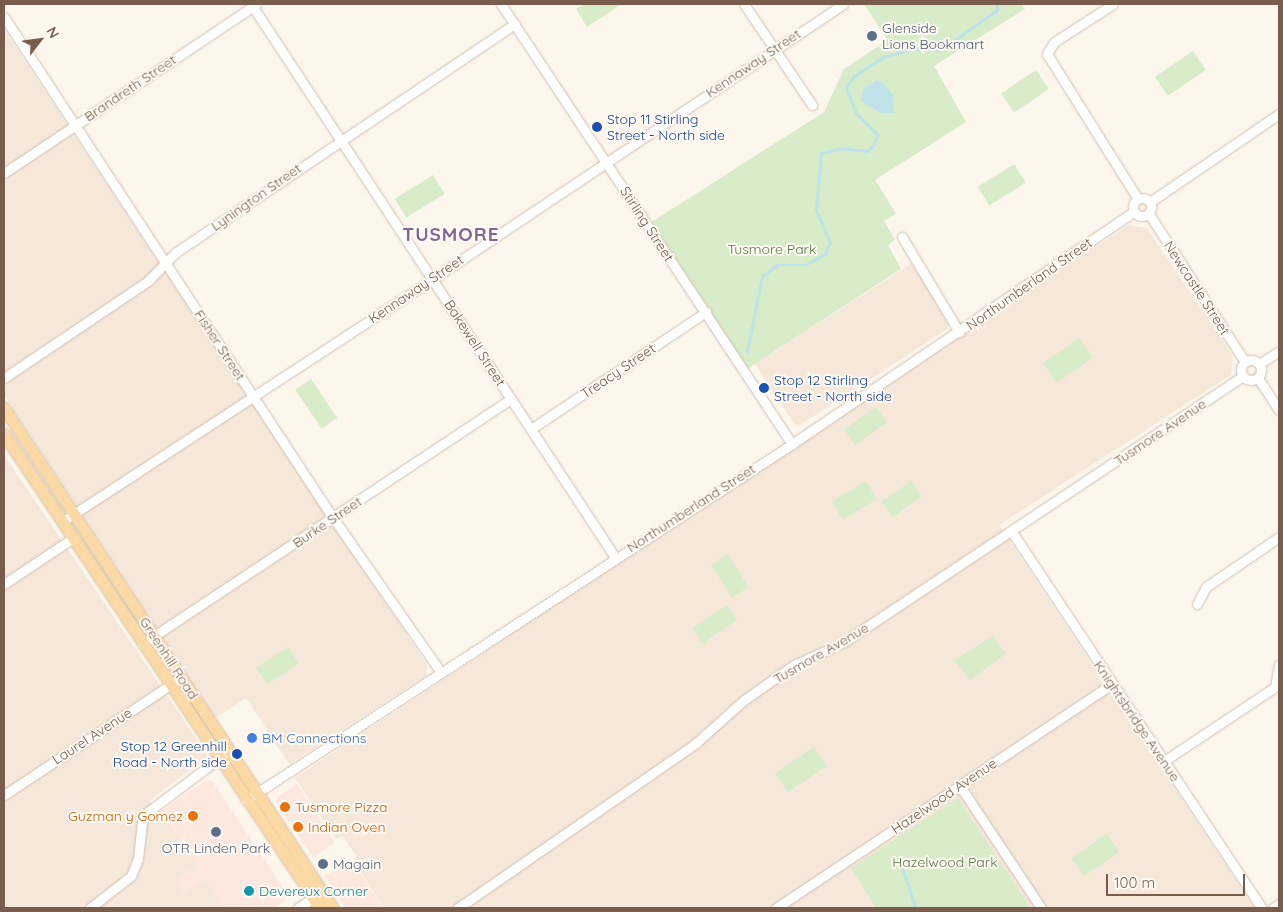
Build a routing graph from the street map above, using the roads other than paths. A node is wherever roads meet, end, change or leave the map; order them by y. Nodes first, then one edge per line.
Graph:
1 (501, 4) edge
2 (744, 4) edge
3 (843, 4) edge
4 (1113, 4) edge
5 (253, 5) edge
6 (4, 17) edge
7 (515, 24) junction
8 (774, 49) junction
9 (812, 105) dead end
10 (1279, 114) edge
11 (75, 125) junction
12 (340, 138) junction
13 (606, 161) junction
14 (4, 173) edge
15 (1138, 199) junction
16 (1150, 202) junction
17 (1134, 212) junction
18 (1149, 214) junction
19 (902, 237) dead end
20 (166, 259) junction
21 (433, 278) junction
22 (706, 312) junction
23 (959, 332) junction
24 (1279, 351) edge
25 (1245, 362) junction
26 (1259, 364) junction
27 (1243, 376) junction
28 (4, 378) edge
29 (1258, 378) junction
30 (253, 396) junction
31 (511, 399) junction
32 (4, 408) edge
33 (1279, 410) edge
34 (531, 430) junction
35 (4, 434) edge
36 (792, 444) junction
37 (75, 513) junction
38 (333, 518) junction
39 (63, 521) junction
40 (1012, 532) junction
41 (1279, 537) edge
42 (73, 538) junction
43 (615, 557) junction
44 (4, 584) edge
45 (1197, 604) dead end
46 (154, 636) junction
47 (142, 644) junction
48 (1279, 664) edge
49 (440, 671) junction
50 (181, 678) junction
51 (1112, 684) junction
52 (169, 686) junction
53 (230, 751) junction
54 (218, 759) junction
55 (1164, 761) junction
56 (960, 786) junction
57 (257, 792) junction
58 (4, 795) edge
59 (246, 800) junction
60 (324, 891) junction
61 (312, 898) junction
62 (1279, 904) edge
63 (90, 908) edge
64 (298, 908) edge
65 (320, 908) edge
66 (333, 908) edge
67 (458, 908) edge
68 (776, 908) edge
69 (1041, 908) edge
70 (1262, 908) edge
71 (1273, 908) edge

1 - 7 street, Stirling Street
2 - 8 street
3 - 8 street, Kennaway Street
4 - 15 street
5 - 11 street, Brandreth Street
5 - 12 street, Bakewell Street
6 - 11 street, Fisher Street
7 - 12 street, Lynington Street
7 - 13 street, Stirling Street
8 - 9 street
8 - 13 street, Kennaway Street
10 - 16 street
11 - 14 street, Brandreth Street
11 - 20 street, Fisher Street
12 - 20 street, Lynington Street
12 - 21 street, Bakewell Street
13 - 21 street, Kennaway Street
13 - 22 street, Stirling Street
15 - 16 street
15 - 17 street
16 - 18 street
17 - 18 street
17 - 23 street, Northumberland Street
18 - 25 street, Newcastle Street
19 - 23 street
20 - 28 street, Lynington Street
20 - 30 street, Fisher Street
21 - 30 street, Kennaway Street
21 - 31 street, Bakewell Street
22 - 34 street, Treacy Street
22 - 36 street, Stirling Street
23 - 36 street, Northumberland Street
24 - 26 street
25 - 26 street
25 - 27 street
26 - 29 street
27 - 29 street
27 - 40 street, Tusmore Avenue
29 - 33 street
30 - 37 street, Kennaway Street
30 - 38 street, Fisher Street
31 - 34 street, Bakewell Street
31 - 38 street, Burke Street
32 - 37 main road, Greenhill Road
34 - 43 street, Bakewell Street
35 - 39 main road, Greenhill Road
36 - 43 street, Northumberland Street
37 - 39 street, Kennaway Street
37 - 46 main road, Greenhill Road
38 - 46 street, Burke Street
38 - 49 street, Fisher Street
39 - 42 main road, Greenhill Road
40 - 51 street, Knightsbridge Avenue
40 - 67 street, Tusmore Avenue
41 - 45 street
42 - 44 street
42 - 47 main road, Greenhill Road
43 - 49 street, Northumberland Street
46 - 47 street, Burke Street
46 - 50 main road, Greenhill Road
47 - 52 main road, Greenhill Road
48 - 55 street
49 - 57 street, Northumberland Street
50 - 52 street, Laurel Avenue
50 - 53 main road, Greenhill Road
51 - 55 street, Knightsbridge Avenue
51 - 56 street, Hazelwood Avenue
52 - 54 main road, Greenhill Road
52 - 58 street, Laurel Avenue
53 - 54 street
53 - 57 main road, Greenhill Road
54 - 59 main road, Greenhill Road
54 - 63 street
55 - 70 street, Knightsbridge Avenue
56 - 68 street, Hazelwood Avenue
56 - 69 street
57 - 59 street, Northumberland Street
57 - 60 main road, Greenhill Road
59 - 61 main road, Greenhill Road
60 - 61 street
60 - 66 main road, Greenhill Road
61 - 64 street
61 - 65 main road, Greenhill Road
62 - 71 street

